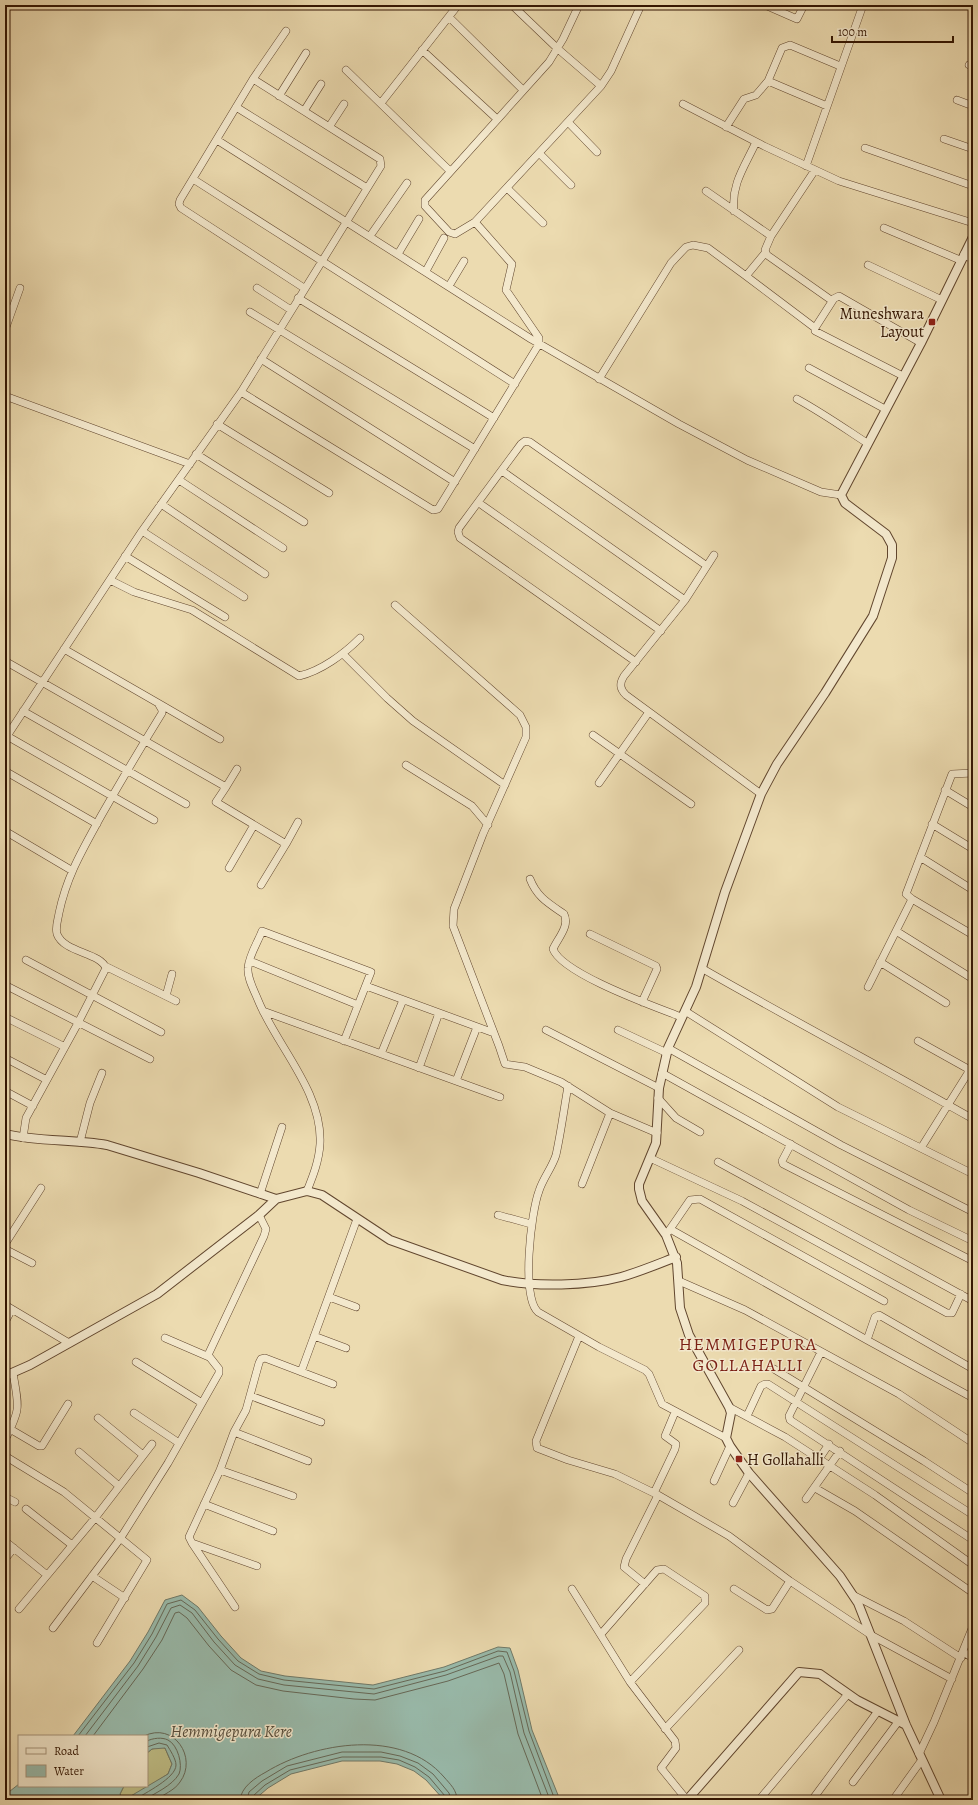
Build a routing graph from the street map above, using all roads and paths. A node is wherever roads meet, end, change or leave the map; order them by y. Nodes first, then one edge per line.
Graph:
1 (458, 5) edge
2 (512, 5) edge
3 (579, 5) edge
4 (641, 5) edge
5 (765, 5) edge
6 (804, 5) edge
7 (863, 5) edge
8 (449, 17) junction
9 (286, 31) dead end
10 (422, 50) junction
11 (558, 50) junction
12 (306, 53) dead end
13 (840, 66) junction
14 (346, 70) dead end
15 (253, 79) junction
16 (768, 81) junction
17 (321, 84) dead end
18 (601, 86) junction
19 (524, 90) junction
20 (279, 96) junction
21 (956, 100) dead end
22 (381, 103) junction
23 (344, 104) dead end
24 (683, 104) dead end
25 (827, 106) junction
26 (973, 106) edge
27 (236, 107) junction
28 (304, 111) junction
29 (497, 119) junction
30 (568, 122) junction
31 (329, 127) junction
32 (726, 127) junction
33 (944, 139) dead end
34 (217, 140) junction
35 (756, 142) junction
36 (865, 148) dead end
37 (973, 149) edge
38 (597, 152) dead end
39 (539, 153) junction
40 (806, 166) junction
41 (815, 170) junction
42 (450, 171) junction
43 (193, 179) junction
44 (407, 183) dead end
45 (571, 185) dead end
46 (973, 186) edge
47 (367, 188) junction
48 (507, 188) junction
49 (706, 192) dead end
50 (734, 211) junction
51 (419, 219) dead end
52 (346, 221) junction
53 (475, 222) junction
54 (543, 223) dead end
55 (973, 223) edge
56 (884, 228) dead end
57 (370, 236) junction
58 (771, 236) junction
59 (973, 237) edge
60 (444, 238) dead end
61 (971, 247) edge
62 (765, 252) junction
63 (398, 254) junction
64 (962, 257) junction
65 (973, 260) edge
66 (464, 261) dead end
67 (321, 262) junction
68 (868, 265) dead end
69 (426, 271) junction
70 (746, 276) junction
71 (448, 286) junction
72 (20, 288) dead end
73 (257, 288) dead end
74 (304, 288) junction
75 (298, 298) junction
76 (832, 300) junction
77 (942, 300) junction
78 (291, 310) junction
79 (250, 312) dead end
80 (8, 314) edge
81 (815, 328) junction
82 (5, 330) edge
83 (279, 331) junction
84 (921, 343) junction
85 (539, 344) junction
86 (261, 359) junction
87 (809, 368) dead end
88 (903, 376) junction
89 (599, 378) junction
90 (515, 384) junction
91 (241, 392) junction
92 (5, 396) edge
93 (797, 399) dead end
94 (886, 409) junction
95 (494, 418) junction
96 (217, 424) junction
97 (867, 443) junction
98 (475, 449) junction
99 (196, 454) junction
100 (190, 464) junction
101 (502, 471) junction
102 (179, 480) junction
103 (455, 482) junction
104 (329, 493) dead end
105 (841, 495) junction
106 (479, 503) junction
107 (161, 504) junction
108 (304, 522) dead end
109 (142, 531) junction
110 (283, 548) dead end
111 (714, 555) dead end
112 (125, 556) junction
113 (707, 566) junction
114 (265, 574) dead end
115 (110, 580) junction
116 (244, 597) dead end
117 (685, 600) junction
118 (394, 605) dead end
119 (225, 617) dead end
120 (661, 631) junction
121 (360, 638) dead end
122 (64, 649) junction
123 (343, 654) junction
124 (5, 661) edge
125 (636, 662) junction
126 (42, 683) junction
127 (158, 703) junction
128 (23, 711) junction
129 (649, 712) junction
130 (593, 735) dead end
131 (6, 738) edge
132 (220, 739) dead end
133 (144, 742) junction
134 (620, 753) junction
135 (406, 766) dead end
136 (237, 769) dead end
137 (5, 771) edge
138 (126, 771) junction
139 (973, 773) edge
140 (599, 783) dead end
141 (505, 785) junction
142 (226, 787) junction
143 (945, 790) junction
144 (761, 794) junction
145 (112, 796) junction
146 (186, 804) dead end
147 (691, 804) dead end
148 (973, 807) edge
149 (154, 820) dead end
150 (298, 822) dead end
151 (97, 824) junction
152 (932, 824) junction
153 (254, 825) junction
154 (488, 825) junction
155 (5, 831) edge
156 (286, 844) junction
157 (973, 849) edge
158 (920, 857) junction
159 (229, 868) dead end
160 (71, 870) junction
161 (530, 879) dead end
162 (262, 885) dead end
163 (973, 890) edge
164 (912, 899) junction
165 (896, 931) junction
166 (590, 934) dead end
167 (973, 935) edge
168 (26, 960) dead end
169 (250, 961) junction
170 (880, 962) junction
171 (105, 966) junction
172 (703, 969) junction
173 (172, 974) dead end
174 (973, 979) edge
175 (5, 985) edge
176 (366, 986) junction
177 (868, 987) dead end
178 (166, 996) junction
179 (92, 997) junction
180 (403, 1000) junction
181 (176, 1001) dead end
182 (642, 1002) junction
183 (946, 1003) dead end
184 (358, 1005) junction
185 (263, 1011) junction
186 (439, 1013) junction
187 (683, 1014) junction
188 (5, 1017) edge
189 (78, 1023) junction
190 (477, 1027) junction
191 (546, 1030) dead end
192 (618, 1030) dead end
193 (161, 1032) dead end
194 (494, 1033) junction
195 (344, 1041) junction
196 (918, 1041) dead end
197 (65, 1048) junction
198 (668, 1050) junction
199 (381, 1054) junction
200 (5, 1058) edge
201 (150, 1060) dead end
202 (419, 1068) junction
203 (971, 1068) edge
204 (102, 1073) dead end
205 (662, 1073) junction
206 (47, 1080) junction
207 (456, 1081) junction
208 (568, 1086) junction
209 (659, 1088) junction
210 (5, 1091) edge
211 (500, 1097) dead end
212 (658, 1098) junction
213 (948, 1105) junction
214 (33, 1106) junction
215 (610, 1113) junction
216 (973, 1119) edge
217 (282, 1127) dead end
218 (700, 1132) dead end
219 (657, 1133) junction
220 (5, 1134) edge
221 (23, 1138) junction
222 (80, 1142) junction
223 (791, 1144) junction
224 (921, 1148) junction
225 (650, 1158) junction
226 (718, 1162) dead end
227 (973, 1174) edge
228 (582, 1184) dead end
229 (41, 1188) dead end
230 (307, 1191) junction
231 (260, 1194) junction
232 (276, 1199) junction
233 (973, 1212) edge
234 (260, 1215) junction
235 (498, 1215) dead end
236 (357, 1219) junction
237 (531, 1224) junction
238 (668, 1232) junction
239 (973, 1241) edge
240 (5, 1244) edge
241 (5, 1249) edge
242 (676, 1257) junction
243 (973, 1261) edge
244 (32, 1263) dead end
245 (678, 1281) junction
246 (530, 1285) junction
247 (961, 1294) junction
248 (329, 1297) junction
249 (884, 1301) dead end
250 (973, 1301) edge
251 (5, 1305) edge
252 (356, 1307) dead end
253 (12, 1309) junction
254 (5, 1322) edge
255 (314, 1336) junction
256 (579, 1336) junction
257 (165, 1338) dead end
258 (867, 1340) junction
259 (69, 1343) junction
260 (346, 1348) dead end
261 (821, 1352) junction
262 (209, 1357) junction
263 (136, 1362) dead end
264 (774, 1369) dead end
265 (973, 1369) edge
266 (301, 1372) junction
267 (9, 1375) edge
268 (333, 1384) dead end
269 (804, 1386) junction
270 (251, 1396) junction
271 (973, 1398) edge
272 (202, 1403) junction
273 (794, 1403) junction
274 (68, 1404) dead end
275 (729, 1407) junction
276 (134, 1412) dead end
277 (675, 1412) junction
278 (746, 1416) junction
279 (98, 1418) dead end
280 (321, 1422) dead end
281 (10, 1429) junction
282 (234, 1432) junction
283 (5, 1440) edge
284 (728, 1442) junction
285 (179, 1443) junction
286 (973, 1443) edge
287 (152, 1444) dead end
288 (829, 1444) junction
289 (79, 1452) dead end
290 (840, 1452) junction
291 (143, 1455) junction
292 (5, 1456) edge
293 (818, 1459) junction
294 (308, 1461) dead end
295 (830, 1466) junction
296 (220, 1470) junction
297 (749, 1473) junction
298 (714, 1481) dead end
299 (119, 1486) junction
300 (815, 1488) junction
301 (973, 1493) edge
302 (656, 1494) junction
303 (293, 1496) dead end
304 (5, 1497) edge
305 (806, 1499) dead end
306 (15, 1502) dead end
307 (733, 1503) dead end
308 (204, 1504) junction
309 (26, 1509) dead end
310 (973, 1515) edge
311 (95, 1518) junction
312 (273, 1530) dead end
313 (120, 1539) junction
314 (973, 1540) edge
315 (5, 1541) edge
316 (192, 1543) junction
317 (72, 1545) junction
318 (14, 1548) junction
319 (5, 1560) edge
320 (257, 1566) dead end
321 (973, 1566) edge
322 (47, 1575) junction
323 (92, 1576) junction
324 (790, 1581) junction
325 (645, 1584) junction
326 (572, 1589) dead end
327 (734, 1589) dead end
328 (973, 1593) edge
329 (853, 1595) junction
330 (125, 1598) junction
331 (235, 1606) dead end
332 (19, 1609) dead end
333 (973, 1626) edge
334 (53, 1628) dead end
335 (601, 1634) junction
336 (871, 1635) junction
337 (98, 1643) dead end
338 (739, 1650) dead end
339 (962, 1655) junction
340 (973, 1658) edge
341 (952, 1679) junction
342 (630, 1682) junction
343 (848, 1694) junction
344 (878, 1711) junction
345 (902, 1723) junction
346 (664, 1729) junction
347 (920, 1758) junction
348 (853, 1782) dead end
349 (687, 1800) edge
350 (759, 1800) edge
351 (812, 1800) edge
352 (893, 1800) edge
353 (941, 1800) edge

1 - 8 street
2 - 11 street
3 - 11 street
4 - 18 street
5 - 6 street
7 - 13 street
8 - 10 street
8 - 19 street
9 - 15 street
10 - 22 street
10 - 29 street
11 - 18 street
11 - 19 street
12 - 20 street
13 - 16 street
13 - 25 street
14 - 22 street
15 - 20 street
15 - 27 street
16 - 25 street
16 - 32 street
17 - 28 street
18 - 30 street
19 - 29 street
20 - 28 street
21 - 26 street
22 - 42 street
23 - 31 street
24 - 32 street
25 - 40 street
27 - 34 street
27 - 47 street
28 - 31 street
29 - 42 street
30 - 38 street
30 - 39 street
31 - 47 street
32 - 35 street
33 - 37 street
34 - 43 street
34 - 52 street
35 - 40 street
35 - 50 street
36 - 46 street
39 - 45 street
39 - 48 street
40 - 41 street
41 - 55 street
41 - 58 street
42 - 53 street
43 - 67 street
43 - 74 street
44 - 57 street
47 - 52 street
48 - 53 street
48 - 54 street
49 - 50 street
50 - 58 street
51 - 63 street
52 - 57 street
52 - 67 street
53 - 85 street
56 - 64 street
57 - 63 street
58 - 62 street
59 - 61 street
60 - 69 street
61 - 64 street
62 - 70 street
62 - 76 street
63 - 69 street
64 - 65 street
64 - 77 street
66 - 71 street
67 - 74 street
67 - 90 street
68 - 77 street
69 - 71 street
70 - 81 street
70 - 89 street
71 - 85 street
72 - 80 street
73 - 78 street
74 - 75 street
75 - 78 street
75 - 95 street
76 - 81 street
76 - 84 street
77 - 84 street
78 - 83 street
79 - 83 street
80 - 82 street
81 - 88 street
83 - 86 street
83 - 98 street
84 - 88 street
85 - 89 street
85 - 90 street
86 - 91 street
86 - 103 street
87 - 94 street
88 - 94 street
89 - 105 street
90 - 95 street
91 - 96 street
91 - 103 street
92 - 100 street
93 - 97 street
94 - 97 street
95 - 98 street
96 - 99 street
96 - 104 street
97 - 105 street
98 - 103 street
99 - 100 street
99 - 108 street
100 - 102 street
101 - 106 street
101 - 113 street
101 - 117 street
102 - 107 street
102 - 110 street
105 - 144 street
106 - 120 street
106 - 125 street
107 - 109 street
107 - 114 street
109 - 112 street
109 - 116 street
111 - 113 street
112 - 115 street
112 - 119 street
113 - 117 street
115 - 122 street
115 - 123 street
117 - 120 street
118 - 141 street
120 - 125 street
121 - 123 street
122 - 126 street
122 - 127 street
123 - 141 street
124 - 126 street
125 - 129 street
126 - 128 street
126 - 133 street
127 - 132 street
127 - 133 street
128 - 131 street
128 - 138 street
129 - 134 street
129 - 144 street
130 - 134 street
131 - 145 street
133 - 138 street
133 - 142 street
134 - 140 street
134 - 147 street
135 - 154 street
136 - 142 street
137 - 151 street
138 - 145 street
138 - 146 street
139 - 143 street
141 - 154 street
142 - 153 street
143 - 148 street
143 - 152 street
144 - 172 street
145 - 149 street
145 - 151 street
150 - 156 street
151 - 160 street
152 - 157 street
152 - 158 street
153 - 156 street
153 - 159 street
154 - 194 street
155 - 160 street
156 - 162 street
158 - 163 street
158 - 164 street
160 - 171 street
161 - 182 street
164 - 165 street
164 - 167 street
165 - 170 street
165 - 174 street
166 - 182 street
168 - 179 street
169 - 176 street
169 - 184 street
169 - 185 street
170 - 177 street
170 - 183 street
171 - 178 street
171 - 179 street
172 - 187 street
172 - 213 street
173 - 178 street
175 - 189 street
176 - 180 street
176 - 184 street
178 - 181 street
179 - 189 street
179 - 193 street
180 - 186 street
180 - 199 street
182 - 187 street
184 - 195 street
185 - 195 street
185 - 230 street
186 - 190 street
186 - 202 street
187 - 198 street
187 - 224 street
188 - 197 street
189 - 197 street
189 - 201 street
190 - 194 street
190 - 207 street
191 - 209 street
192 - 198 street
194 - 208 street
195 - 199 street
196 - 203 street
197 - 206 street
198 - 205 street
198 - 233 street
199 - 202 street
200 - 206 street
202 - 207 street
203 - 213 street
204 - 222 street
205 - 209 street
205 - 223 street
206 - 214 street
207 - 211 street
208 - 215 street
208 - 237 street
209 - 212 street
210 - 214 street
212 - 218 street
212 - 219 street
213 - 216 street
213 - 224 street
214 - 221 street
215 - 219 street
215 - 228 street
217 - 231 street
219 - 225 street
220 - 221 street
221 - 222 street
222 - 231 street
223 - 239 street
223 - 243 street
224 - 227 street
225 - 238 street
225 - 247 street
226 - 247 street
229 - 240 street
230 - 232 street
230 - 236 street
231 - 232 street
232 - 234 street
234 - 259 street
234 - 262 street
235 - 237 street
236 - 246 street
236 - 248 street
237 - 246 street
238 - 242 street
238 - 249 street
238 - 258 street
241 - 244 street
242 - 245 street
242 - 246 street
245 - 261 street
245 - 275 street
246 - 256 street
247 - 250 street
248 - 252 street
248 - 255 street
251 - 253 street
253 - 254 street
253 - 259 street
255 - 260 street
255 - 266 street
256 - 277 street
256 - 302 street
257 - 262 street
258 - 265 street
258 - 271 street
259 - 267 street
261 - 269 street
261 - 286 street
262 - 272 street
263 - 272 street
264 - 269 street
266 - 268 street
266 - 270 street
267 - 281 street
269 - 273 street
269 - 301 street
270 - 280 street
270 - 282 street
272 - 285 street
273 - 278 street
273 - 288 street
273 - 310 street
274 - 281 street
275 - 278 street
275 - 284 street
276 - 285 street
277 - 284 street
277 - 302 street
278 - 293 street
279 - 291 street
281 - 283 street
282 - 294 street
282 - 296 street
284 - 297 street
284 - 298 street
285 - 313 street
287 - 291 street
288 - 290 street
288 - 293 street
289 - 299 street
290 - 295 street
290 - 314 street
291 - 299 street
292 - 311 street
293 - 295 street
295 - 300 street
295 - 321 street
296 - 303 street
296 - 308 street
297 - 307 street
297 - 329 street
299 - 311 street
300 - 305 street
300 - 328 street
302 - 324 street
302 - 325 street
304 - 306 street
308 - 312 street
308 - 316 street
309 - 317 street
311 - 313 street
311 - 317 street
313 - 323 street
313 - 330 street
315 - 318 street
316 - 320 street
316 - 331 street
317 - 322 street
318 - 319 street
318 - 322 street
322 - 332 street
323 - 330 street
323 - 334 street
324 - 327 street
324 - 336 street
325 - 335 street
325 - 342 street
326 - 335 street
329 - 336 street
329 - 339 street
330 - 337 street
333 - 339 street
335 - 342 street
336 - 341 street
336 - 345 street
338 - 346 street
339 - 340 street
339 - 341 street
341 - 347 street
342 - 346 street
343 - 344 street
343 - 349 street
343 - 350 street
344 - 345 street
344 - 351 street
345 - 347 street
345 - 348 street
346 - 349 street
347 - 352 street
347 - 353 street

